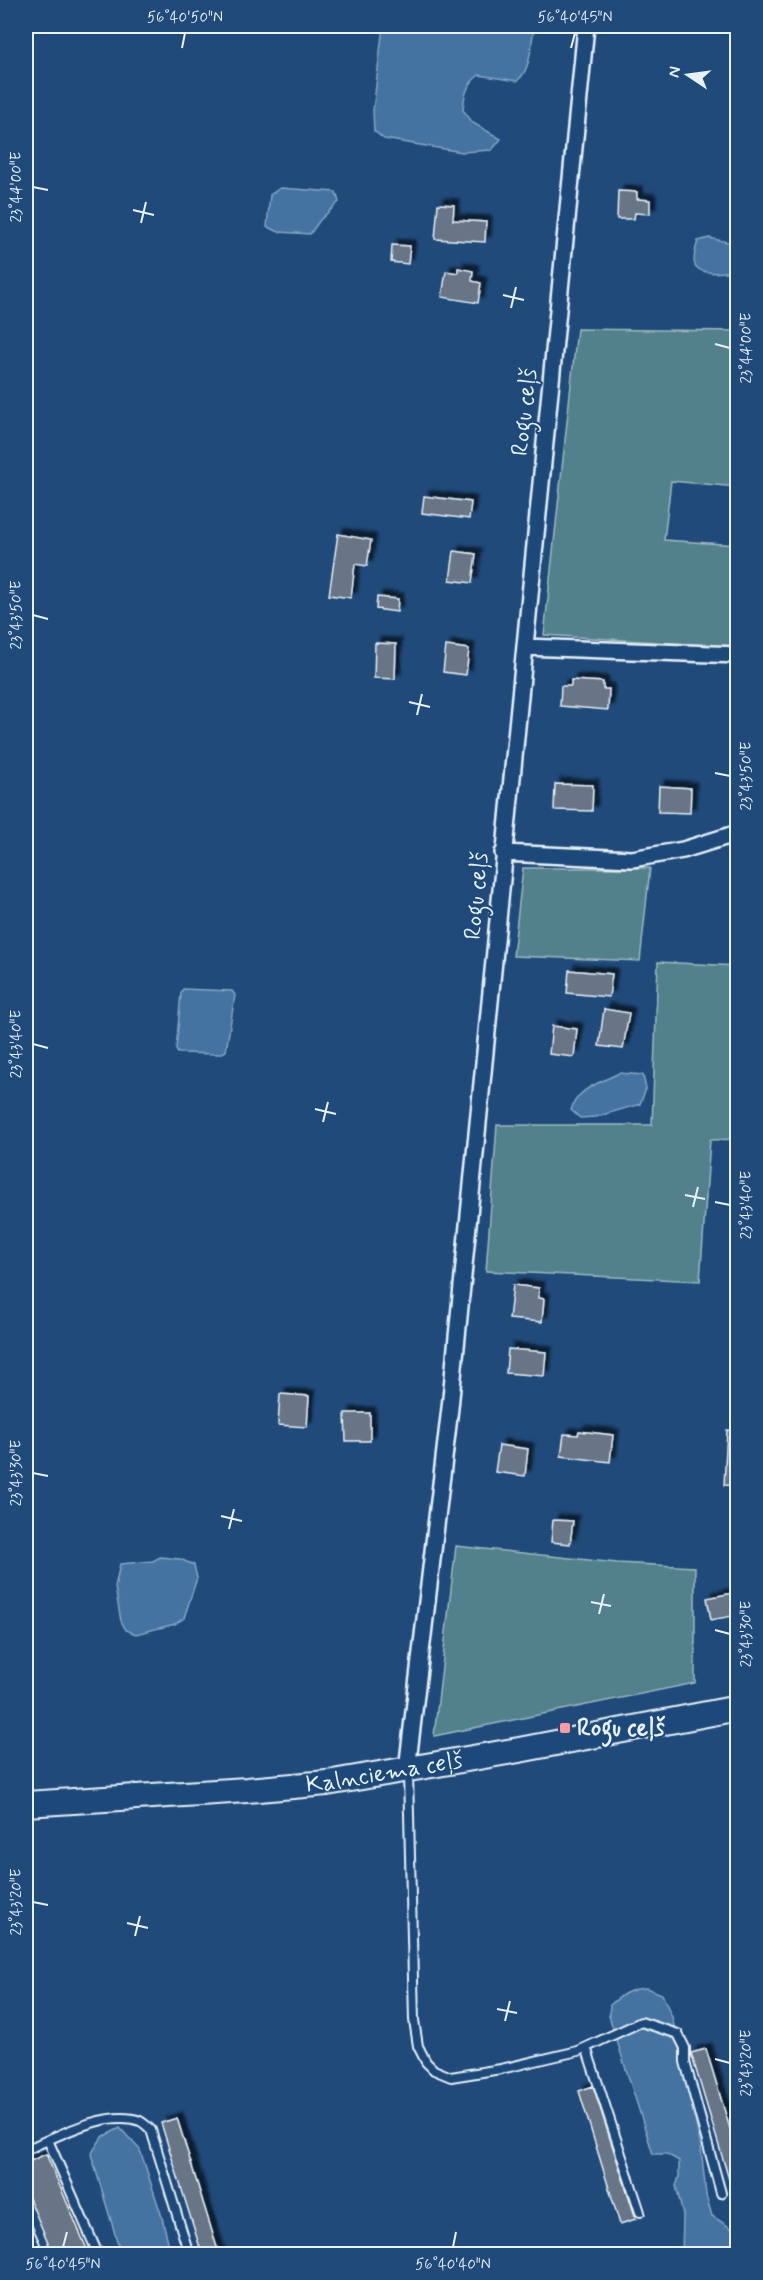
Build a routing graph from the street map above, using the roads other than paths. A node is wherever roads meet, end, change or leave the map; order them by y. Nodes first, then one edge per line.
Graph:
1 (586, 26) edge
2 (525, 647) junction
3 (738, 656) edge
4 (738, 833) edge
5 (503, 853) junction
6 (738, 1708) edge
7 (407, 1770) junction
8 (26, 1804) edge
9 (586, 2048) junction
10 (48, 2140) junction
11 (26, 2150) edge
12 (721, 2193) dead end
13 (640, 2212) dead end
14 (26, 2225) edge
15 (39, 2254) edge
16 (98, 2254) edge
17 (189, 2254) edge

1 - 2 street, Rogu ceļš
2 - 3 street
2 - 5 street, Rogu ceļš
4 - 5 street
5 - 7 street, Rogu ceļš
6 - 7 main road, Kalnciema ceļš
7 - 8 main road, Kalnciema ceļš
7 - 9 lane
9 - 12 lane
9 - 13 lane
10 - 11 lane
10 - 16 lane
10 - 17 lane
14 - 15 lane

